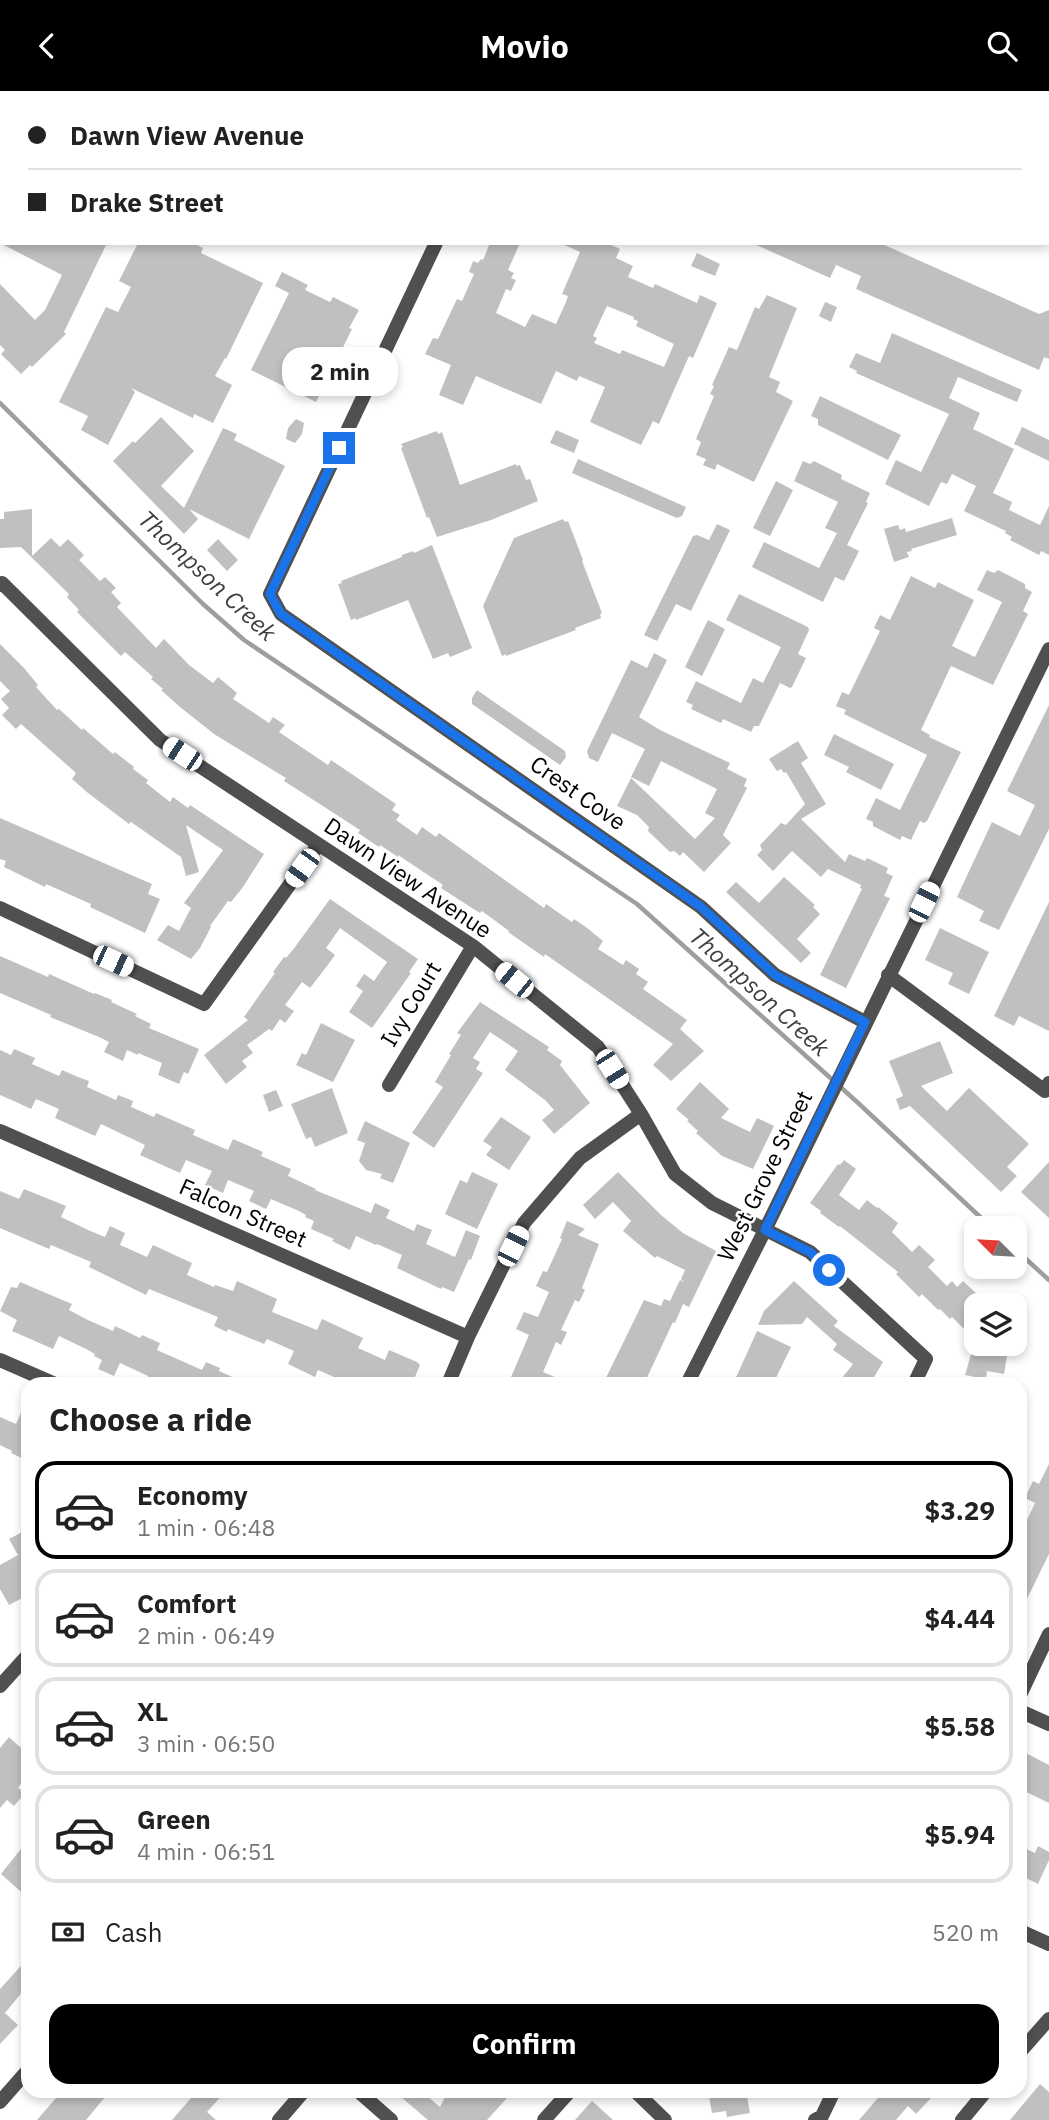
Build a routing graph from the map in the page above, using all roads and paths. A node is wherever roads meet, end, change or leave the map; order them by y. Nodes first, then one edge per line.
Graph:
1 (435, 245) edge
2 (1, 584) edge
3 (1049, 649) edge
4 (318, 845) junction
5 (0, 908) edge
6 (473, 946) junction
7 (888, 975) junction
8 (865, 1022) junction
9 (389, 1085) dead end
10 (1047, 1087) edge
11 (641, 1114) junction
12 (0, 1131) edge
13 (765, 1230) junction
14 (468, 1337) junction
15 (0, 1360) edge
16 (39, 1377) edge
17 (451, 1377) edge
18 (691, 1377) edge
19 (917, 1377) edge
20 (1049, 1634) edge
21 (21, 1663) edge
22 (1027, 1680) edge
23 (0, 1686) edge
24 (1027, 1714) edge
25 (1049, 1724) edge
26 (1027, 1934) edge
27 (1049, 1944) edge
28 (1049, 2019) edge
29 (1027, 2044) edge
30 (21, 2078) edge
31 (298, 2098) edge
32 (366, 2098) edge
33 (563, 2098) edge
34 (642, 2098) edge
35 (831, 2098) edge
36 (980, 2098) edge
37 (0, 2102) edge
38 (279, 2120) edge
39 (391, 2120) edge
40 (544, 2120) edge
41 (665, 2120) edge
42 (815, 2120) edge
43 (962, 2120) edge

1 - 8 street, Crest Cove
2 - 4 street, Dawn View Avenue
3 - 7 street, West Grove Street
4 - 5 street
4 - 6 street, Dawn View Avenue
6 - 9 street, Ivy Court
6 - 11 street, Dawn View Avenue
7 - 8 street, West Grove Street
7 - 10 street
8 - 13 street, West Grove Street
11 - 13 street, Dawn View Avenue
11 - 14 street
12 - 14 street, Falcon Street
13 - 18 street, West Grove Street
13 - 19 street, Dawn View Avenue
14 - 17 street
15 - 16 street
20 - 22 street
21 - 23 street
24 - 25 street
26 - 27 street
28 - 29 street
30 - 37 street
31 - 38 street
32 - 39 street
33 - 40 street
34 - 41 street
35 - 42 street
36 - 43 street

